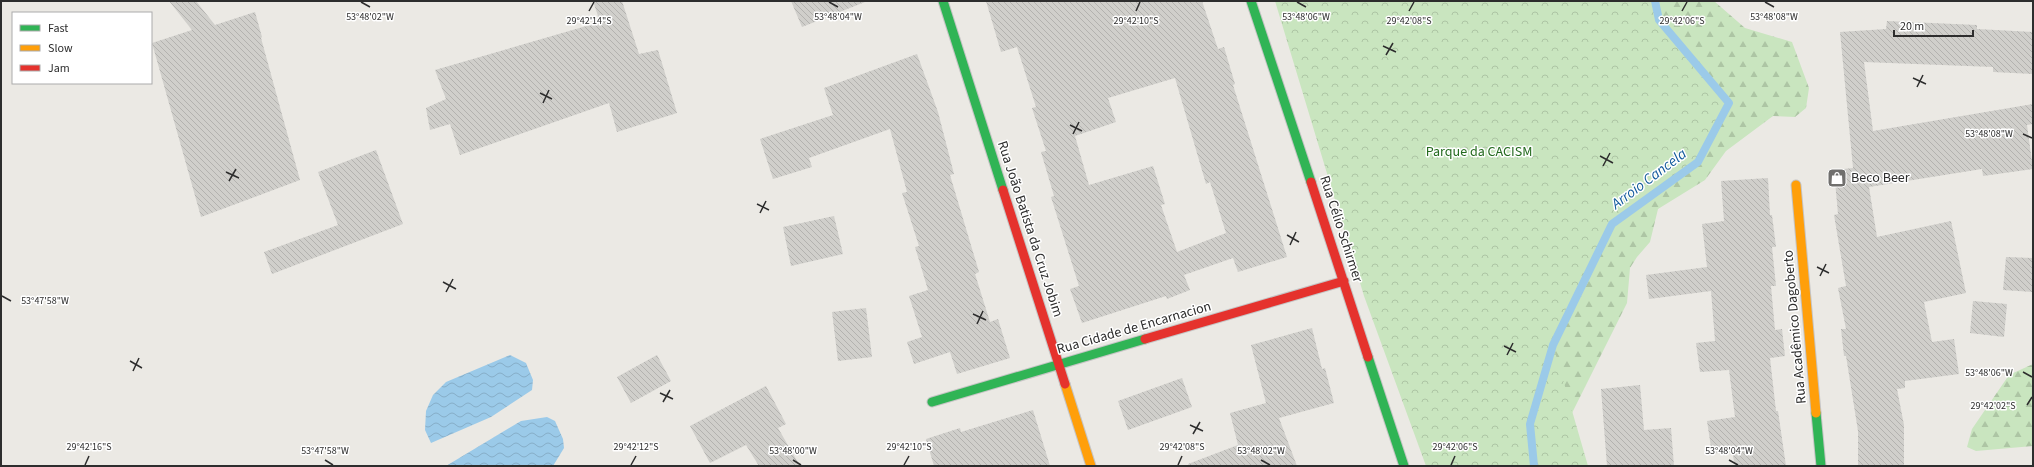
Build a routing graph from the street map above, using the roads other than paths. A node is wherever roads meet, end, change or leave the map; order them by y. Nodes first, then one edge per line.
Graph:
1 (943, 1) edge
2 (1251, 1) edge
3 (1796, 185) dead end
4 (1344, 281) junction
5 (1058, 365) junction
6 (932, 402) dead end
7 (1091, 466) edge
8 (1404, 466) edge
9 (1821, 466) edge

1 - 5 street, Rua João Batista da Cruz Jobim
2 - 4 street, Rua Célio Schirmer
3 - 9 street, Rua Acadêmico Dagoberto
4 - 5 street, Rua Cidade de Encarnacion
4 - 8 street, Rua Célio Schirmer
5 - 6 street, Rua Cidade de Encarnacion
5 - 7 street, Rua João Batista da Cruz Jobim

